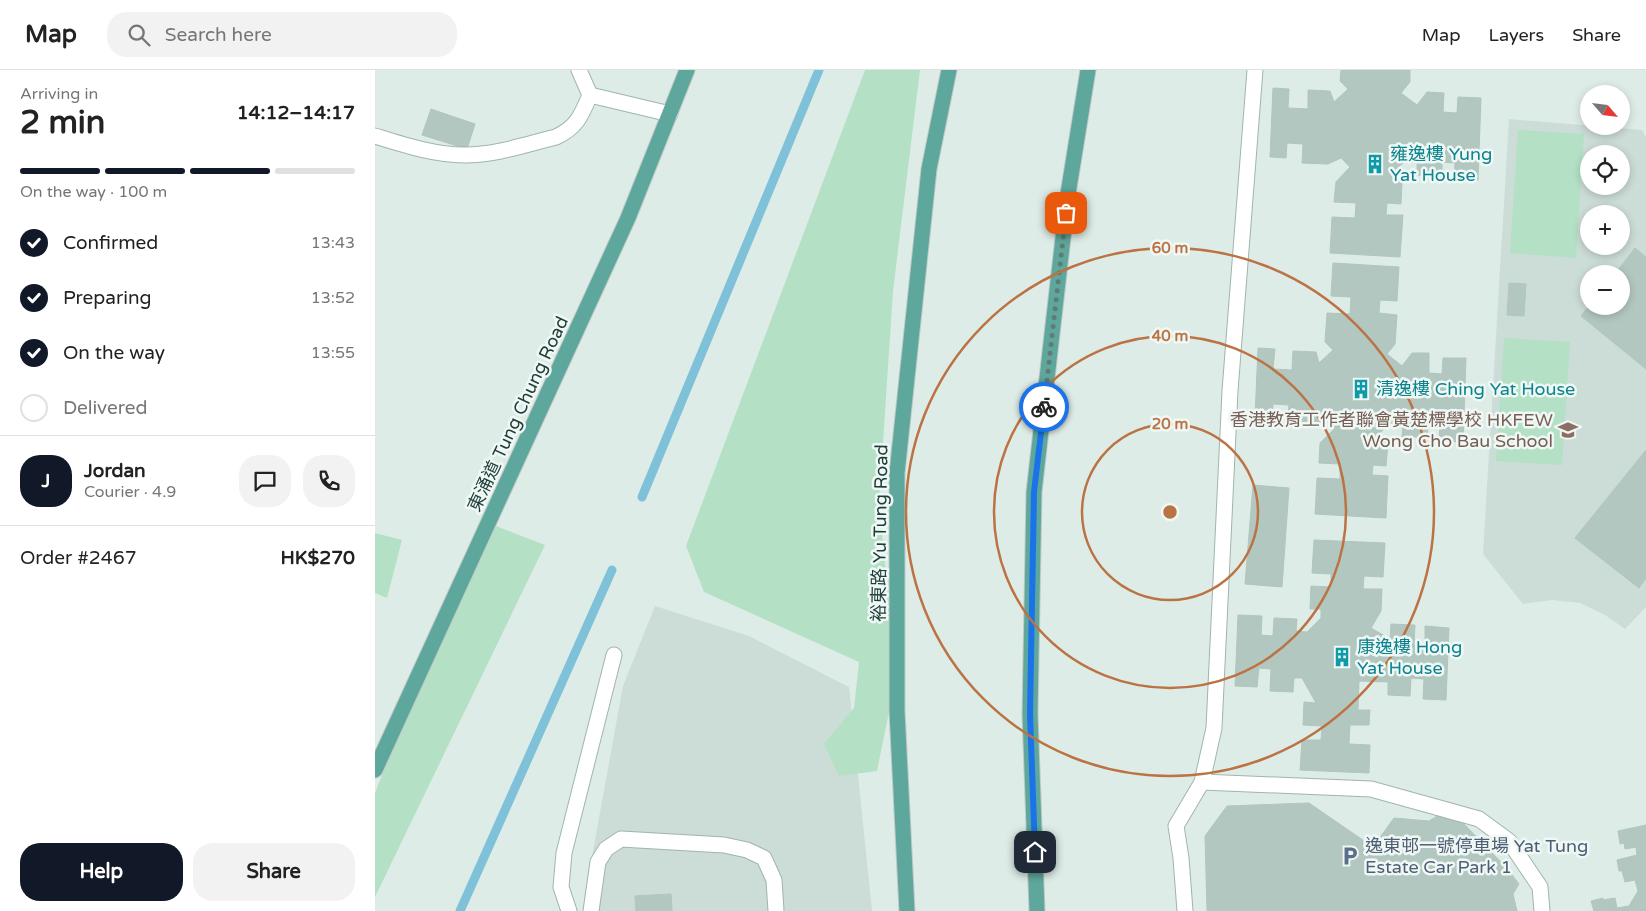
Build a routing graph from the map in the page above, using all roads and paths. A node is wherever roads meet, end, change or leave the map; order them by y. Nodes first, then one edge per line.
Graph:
1 (579, 70) edge
2 (687, 70) edge
3 (949, 70) edge
4 (1088, 70) edge
5 (1255, 70) edge
6 (590, 95) junction
7 (670, 114) junction
8 (375, 136) edge
9 (614, 655) dead end
10 (375, 770) edge
11 (1202, 782) junction
12 (569, 911) edge
13 (591, 911) edge
14 (776, 911) edge
15 (907, 911) edge
16 (1037, 911) edge
17 (1185, 911) edge
18 (1543, 911) edge

1 - 6 street
2 - 7 main road, 東涌道 Tung Chung Road
3 - 15 main road, 裕東路 Yu Tung Road
4 - 16 main road
5 - 11 street
6 - 7 street
6 - 8 street
7 - 10 main road, 東涌道 Tung Chung Road
9 - 12 street
11 - 17 street
11 - 18 street
13 - 14 street

